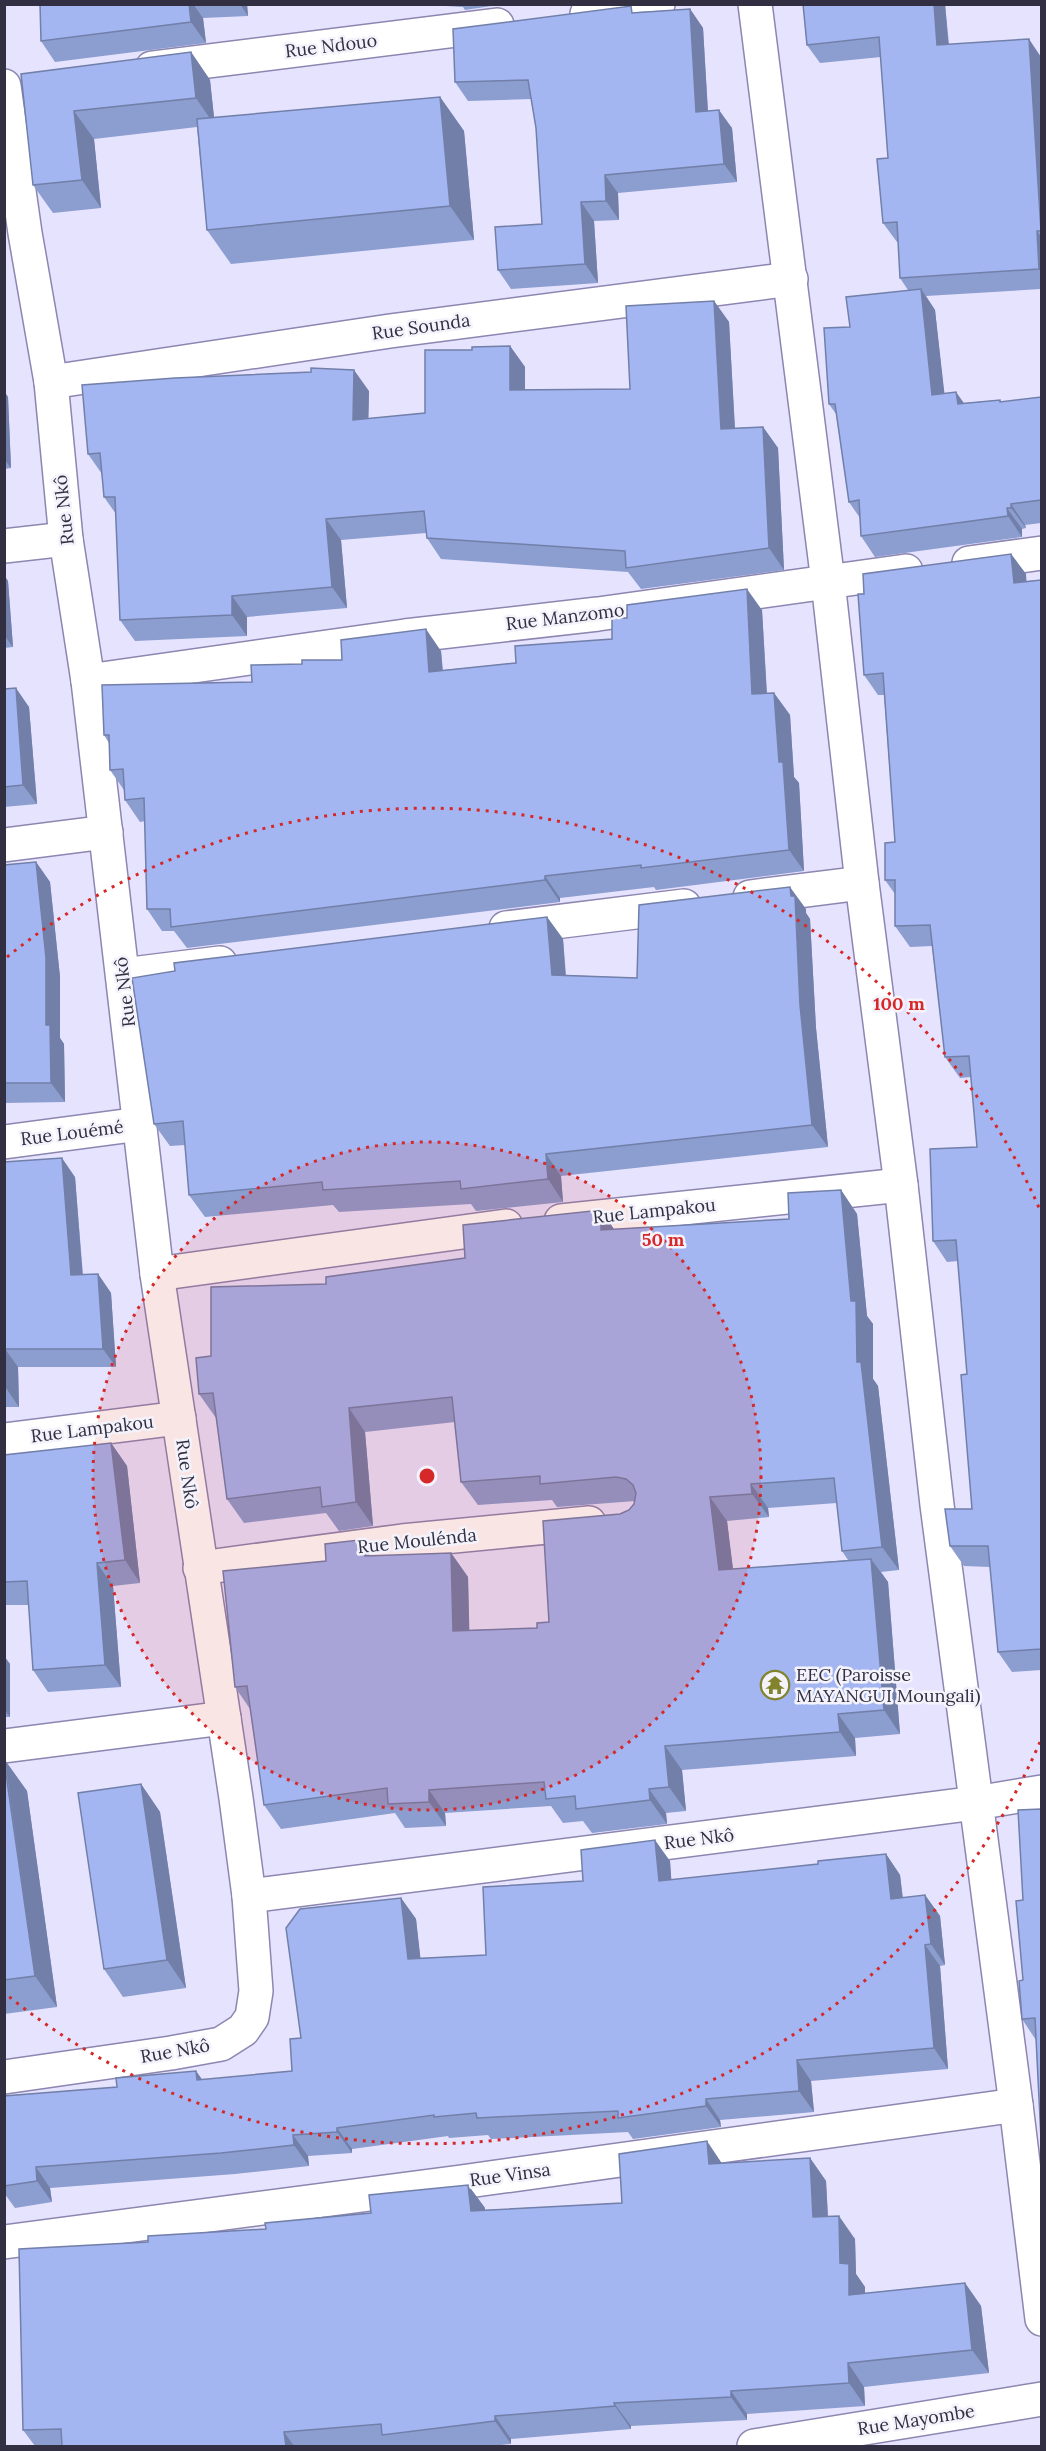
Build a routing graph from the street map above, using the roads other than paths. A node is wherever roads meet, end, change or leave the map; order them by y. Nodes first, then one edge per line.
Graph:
1 (658, 4) edge
2 (755, 4) edge
3 (563, 16) edge
4 (527, 21) edge
5 (123, 72) edge
6 (12, 86) edge
7 (15, 234) edge
8 (791, 279) junction
9 (51, 382) junction
10 (66, 539) junction
11 (4, 546) edge
12 (1041, 553) edge
13 (828, 582) junction
14 (88, 681) junction
15 (105, 832) junction
16 (4, 845) edge
17 (862, 883) junction
18 (475, 932) edge
19 (252, 959) edge
20 (123, 975) junction
21 (140, 1124) junction
22 (4, 1142) edge
23 (901, 1185) junction
24 (158, 1274) junction
25 (179, 1418) junction
26 (4, 1440) edge
27 (622, 1520) edge
28 (201, 1568) junction
29 (224, 1718) junction
30 (4, 1746) edge
31 (1041, 1792) edge
32 (976, 1803) junction
33 (249, 1896) junction
34 (4, 2077) edge
35 (1016, 2105) junction
36 (4, 2241) edge
37 (1041, 2319) edge
38 (1041, 2399) edge
39 (754, 2446) edge

1 - 3 street
2 - 8 street
4 - 5 street, Rue Ndouo
6 - 7 street, Rue Nkô
7 - 9 street, Rue Nkô
8 - 9 street, Rue Sounda
8 - 13 street
9 - 10 street, Rue Nkô
10 - 11 street
10 - 14 street, Rue Nkô
12 - 13 street, Rue Manzomo
13 - 14 street, Rue Manzomo
13 - 17 street
14 - 15 street, Rue Nkô
15 - 16 street
15 - 20 street, Rue Nkô
17 - 18 street
17 - 23 street
19 - 20 street
20 - 21 street, Rue Nkô
21 - 22 street, Rue Louémé
21 - 24 street, Rue Nkô
23 - 24 street, Rue Lampakou
23 - 32 street
24 - 25 street, Rue Nkô
25 - 26 street, Rue Lampakou
25 - 28 street, Rue Nkô
27 - 28 street, Rue Moulénda
28 - 29 street, Rue Nkô
29 - 30 street
29 - 33 street, Rue Nkô
31 - 32 street, Rue Nkô
32 - 33 street, Rue Nkô
32 - 35 street
33 - 34 street, Rue Nkô
35 - 36 street, Rue Vinsa
35 - 37 street
38 - 39 street, Rue Mayombe

